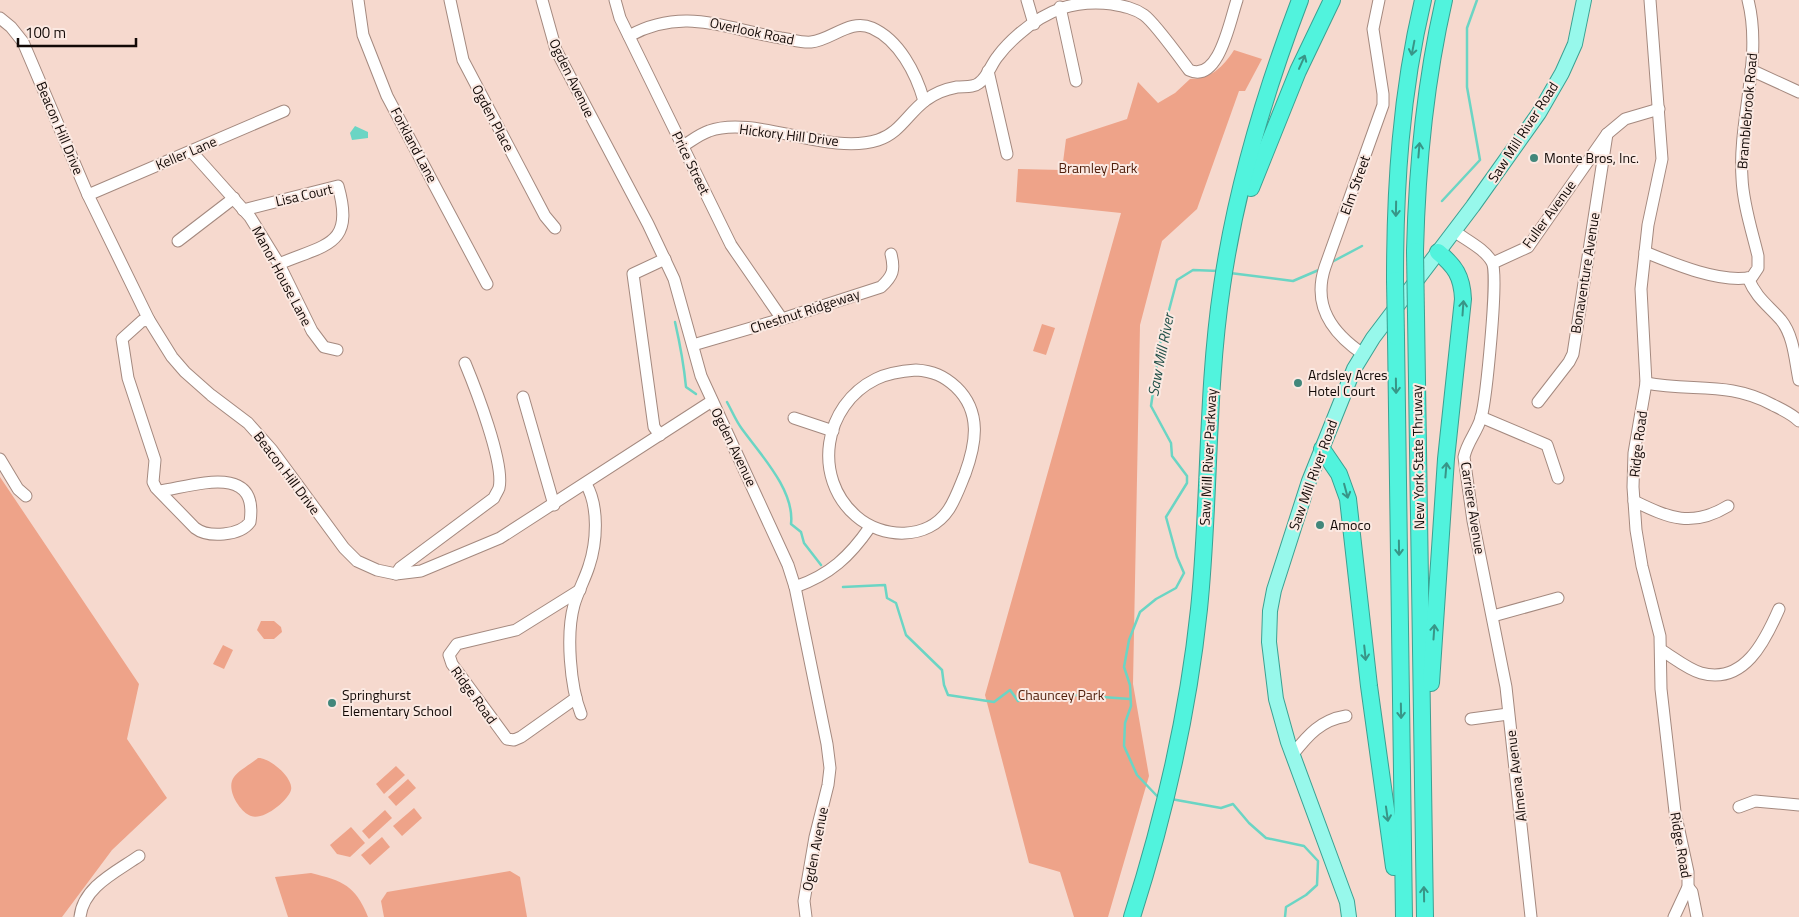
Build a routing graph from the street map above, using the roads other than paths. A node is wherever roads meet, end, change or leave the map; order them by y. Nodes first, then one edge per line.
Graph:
1 (358, 0) edge
2 (450, 0) edge
3 (542, 0) edge
4 (615, 0) edge
5 (1027, 0) edge
6 (1237, 0) edge
7 (1300, 0) edge
8 (1310, 0) edge
9 (1332, 0) edge
10 (1379, 0) edge
11 (1423, 0) edge
12 (1444, 0) edge
13 (1584, 0) edge
14 (1650, 0) edge
15 (1748, 0) edge
16 (1113, 2) edge
17 (1060, 7) junction
18 (0, 18) edge
19 (1034, 24) junction
20 (629, 36) junction
21 (1751, 70) junction
22 (988, 71) junction
23 (1076, 81) dead end
24 (1799, 92) edge
25 (924, 100) junction
26 (1660, 108) junction
27 (284, 111) dead end
28 (1607, 134) junction
29 (683, 146) junction
30 (190, 152) junction
31 (1007, 154) dead end
32 (1251, 188) junction
33 (88, 195) junction
34 (234, 198) junction
35 (243, 210) junction
36 (555, 228) dead end
37 (1454, 232) junction
38 (178, 241) dead end
39 (1438, 252) junction
40 (1645, 252) junction
41 (891, 254) dead end
42 (665, 259) junction
43 (1231, 260) junction
44 (1493, 263) junction
45 (279, 264) junction
46 (1748, 278) junction
47 (487, 284) dead end
48 (782, 319) junction
49 (149, 320) junction
50 (693, 345) junction
51 (337, 350) dead end
52 (1363, 354) junction
53 (465, 363) dead end
54 (1799, 380) edge
55 (1646, 383) junction
56 (523, 397) dead end
57 (712, 401) junction
58 (1538, 402) dead end
59 (1798, 416) edge
60 (1481, 417) junction
61 (794, 418) dead end
62 (833, 431) junction
63 (660, 435) junction
64 (1322, 449) junction
65 (0, 459) edge
66 (1558, 478) dead end
67 (586, 484) junction
68 (160, 492) junction
69 (26, 496) dead end
70 (1634, 501) junction
71 (554, 505) junction
72 (1728, 506) dead end
73 (870, 527) junction
74 (396, 574) junction
75 (795, 587) junction
76 (580, 590) junction
77 (1558, 598) dead end
78 (1779, 609) dead end
79 (1493, 616) junction
80 (1497, 636) joint
81 (1661, 650) junction
82 (576, 698) junction
83 (581, 714) dead end
84 (1508, 714) junction
85 (1346, 716) dead end
86 (1471, 719) dead end
87 (1293, 754) junction
88 (1423, 785) junction
89 (1799, 805) edge
90 (1739, 807) dead end
91 (1168, 809) junction
92 (139, 856) dead end
93 (1688, 886) junction
94 (1531, 912) edge
95 (80, 913) edge
96 (808, 916) edge
97 (1132, 917) edge
98 (1143, 917) edge
99 (1349, 917) edge
100 (1399, 917) edge
101 (1404, 917) edge
102 (1425, 917) edge
103 (1539, 917) edge
104 (1674, 917) edge
105 (1698, 917) edge

1 - 47 street, Forkland Lane
2 - 36 street, Ogden Place
3 - 42 street, Ogden Avenue
4 - 20 street, Price Street
5 - 19 street
6 - 16 street, Hickory Hill Drive
7 - 43 highway, Saw Mill River Parkway
8 - 32 highway, Saw Mill River Parkway
32 -> 9 highway
10 - 52 street, Elm Street
11 -> 101 highway, New York State Thruway, bridge
88 -> 12 highway, New York State Thruway, bridge
13 - 37 main road, Saw Mill River Road
14 - 26 street, Ridge Road
15 - 21 street, Bramblebrook Road
16 - 17 street, Hickory Hill Drive
17 - 19 street, Hickory Hill Drive
17 - 23 street
18 - 33 street, Beacon Hill Drive
19 - 22 street, Hickory Hill Drive
20 - 25 street, Overlook Road
20 - 29 street, Price Street
21 - 24 street
21 - 46 street, Bramblebrook Road
22 - 25 street, Hickory Hill Drive
22 - 31 street
25 - 29 street, Hickory Hill Drive
26 - 28 street, Fuller Avenue
26 - 40 street, Ridge Road
27 - 30 street, Keller Lane
28 - 44 street, Fuller Avenue
28 - 58 street, Bonaventure Avenue
29 - 48 street, Price Street
30 - 33 street, Keller Lane
30 - 34 street, Manor House Lane
32 - 43 highway, Saw Mill River Parkway
33 - 49 street, Beacon Hill Drive
34 - 35 street, Manor House Lane
34 - 38 street
35 - 45 street, Manor House Lane
35 - 45 street, Lisa Court
37 - 39 main road, Saw Mill River Road
37 - 44 street
39 - 52 main road, Saw Mill River Road
88 -> 39 highway
40 - 46 street
40 - 55 street, Ridge Road
41 - 48 street, Chestnut Ridgeway
42 - 50 street, Ogden Avenue
42 - 63 street
43 - 91 highway, Saw Mill River Parkway
44 - 60 street, Carriere Avenue
45 - 51 street, Manor House Lane
46 - 54 street
48 - 50 street, Chestnut Ridgeway
49 - 68 street
49 - 74 street, Beacon Hill Drive
50 - 57 street, Ogden Avenue
52 - 64 main road, Saw Mill River Road
53 - 74 street
55 - 59 street
55 - 70 street, Ridge Road
56 - 71 street
57 - 63 street, Beacon Hill Drive
57 - 75 street, Ogden Avenue
60 - 66 street
60 - 79 street, Carriere Avenue
61 - 62 street
62 - 73 street
62 - 73 street
63 - 67 street, Beacon Hill Drive
64 - 87 main road, Saw Mill River Road
64 -> 100 highway
65 - 69 street
67 - 71 street, Beacon Hill Drive
67 - 76 street
68 - 68 street
70 - 72 street
70 - 81 street, Ridge Road
71 - 74 street, Beacon Hill Drive
73 - 75 street
75 - 96 street, Ogden Avenue
76 - 82 street
76 - 82 street, Ridge Road
77 - 79 street
78 - 81 street
79 - 80 street, Carriere Avenue
80 - 84 street, Almena Avenue
81 - 93 street, Ridge Road
82 - 83 street
84 - 86 street
84 - 94 street, Almena Avenue
85 - 87 street
87 - 99 main road, Saw Mill River Road
102 -> 88 highway, New York State Thruway
89 - 90 street
91 - 97 highway, Saw Mill River Parkway
91 - 98 highway, Saw Mill River Parkway
92 - 95 street
93 - 104 street
93 - 105 street, Ridge Road
94 - 103 street

